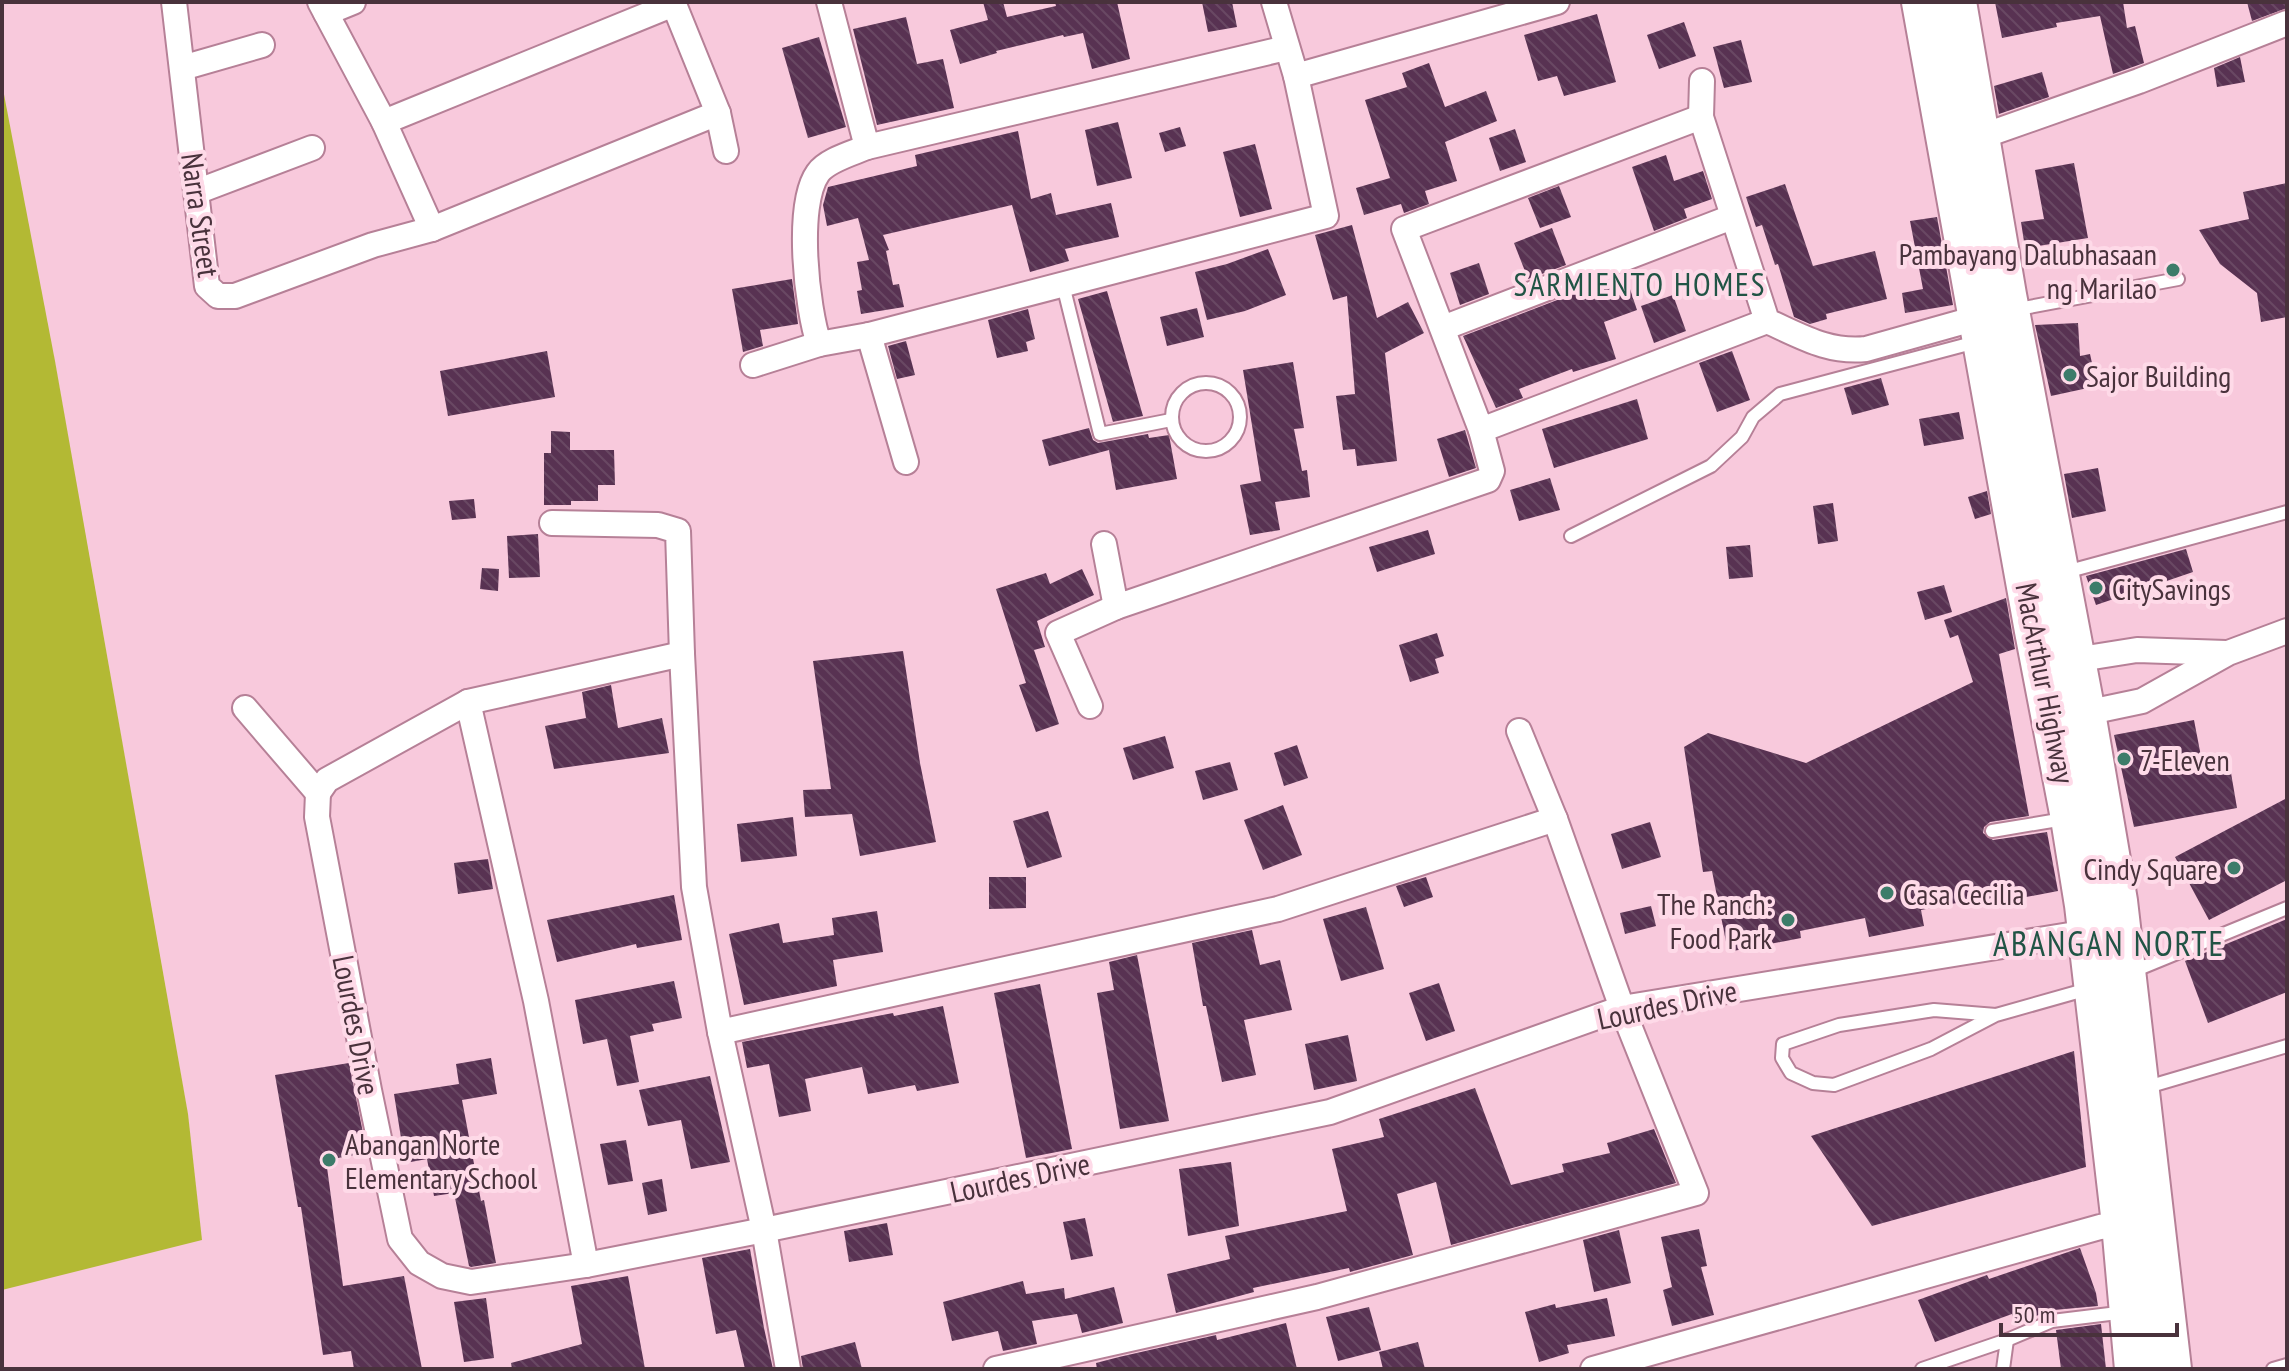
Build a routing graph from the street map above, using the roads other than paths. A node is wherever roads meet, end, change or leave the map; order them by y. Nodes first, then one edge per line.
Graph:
1 (174, 2) edge
2 (353, 2) edge
3 (829, 2) edge
4 (1274, 2) edge
5 (1557, 2) edge
6 (1922, 2) edge
7 (1956, 2) edge
8 (674, 3) edge
9 (323, 8) edge
10 (2287, 23) edge
11 (262, 45) dead end
12 (1286, 48) junction
13 (182, 68) junction
14 (1296, 76) junction
15 (1702, 81) dead end
16 (718, 113) junction
17 (1701, 117) junction
18 (384, 122) junction
19 (1980, 137) junction
20 (867, 147) junction
21 (312, 148) dead end
22 (726, 151) dead end
23 (196, 192) junction
24 (1732, 217) junction
25 (432, 229) junction
26 (2178, 279) dead end
27 (1063, 285) junction
28 (1767, 321) junction
29 (1990, 322) junction
30 (1443, 328) junction
31 (869, 335) junction
32 (819, 344) junction
33 (753, 365) dead end
34 (1171, 420) junction
35 (1481, 430) junction
36 (906, 462) dead end
37 (2287, 512) edge
38 (552, 523) dead end
39 (1571, 536) dead end
40 (1104, 544) dead end
41 (2058, 574) junction
42 (1116, 607) junction
43 (2287, 631) edge
44 (2228, 653) junction
45 (682, 654) junction
46 (2074, 660) junction
47 (468, 702) junction
48 (1090, 706) dead end
49 (245, 708) dead end
50 (2085, 713) junction
51 (1519, 731) dead end
52 (318, 793) junction
53 (2071, 818) junction
54 (1555, 819) junction
55 (1992, 831) dead end
56 (2287, 908) edge
57 (2088, 932) junction
58 (2110, 981) junction
59 (1622, 1008) junction
60 (1996, 1015) junction
61 (720, 1032) junction
62 (2287, 1046) edge
63 (2138, 1090) junction
64 (2122, 1224) junction
65 (764, 1230) junction
66 (586, 1265) junction
67 (2147, 1310) junction
68 (2007, 1340) junction
69 (2287, 1365) edge
70 (788, 1369) edge
71 (996, 1369) edge
72 (1593, 1369) edge
73 (1922, 1369) edge
74 (2003, 1369) edge
75 (2135, 1369) edge
76 (2171, 1369) edge
77 (2273, 1369) edge

1 - 13 street, Narra Street
2 - 9 street
3 - 20 street
4 - 12 street
5 - 14 street
6 - 29 highway, MacArthur Highway
7 - 19 highway, MacArthur Highway
8 - 16 street
8 - 18 street
9 - 18 street
10 - 19 street
11 - 13 street
12 - 14 street
12 - 20 street
13 - 23 street, Narra Street
14 - 27 street
15 - 17 street
16 - 22 street
16 - 25 street
17 - 24 street
17 - 30 street
18 - 25 street
19 - 29 highway, MacArthur Highway
20 - 32 street
21 - 23 street
23 - 25 street, Narra Street
24 - 28 street
24 - 30 street
26 - 29 lane
27 - 31 street
27 - 34 lane
28 - 29 street
28 - 35 street
29 - 39 lane
29 - 41 highway, MacArthur Highway
29 - 53 highway, MacArthur Highway
30 - 35 street
31 - 32 street
31 - 36 street
32 - 33 street
34 - 34 lane
35 - 42 street
37 - 41 lane
38 - 45 street
40 - 42 street
41 - 46 highway, MacArthur Highway
42 - 48 street
43 - 44 street
44 - 46 street
44 - 50 street
45 - 47 street
45 - 61 street
46 - 50 highway, MacArthur Highway
47 - 52 street
47 - 66 street
49 - 52 street
50 - 58 highway, MacArthur Highway
51 - 54 street
52 - 66 street, Lourdes Drive
53 - 55 lane
53 - 57 highway, MacArthur Highway
54 - 59 street
54 - 61 street
56 - 58 lane
57 - 58 highway, MacArthur Highway
57 - 59 street, Lourdes Drive
58 - 60 lane
58 - 63 highway, MacArthur Highway
58 - 64 highway, MacArthur Highway
59 - 65 street, Lourdes Drive
59 - 71 street
60 - 60 lane
61 - 65 street
62 - 63 lane
63 - 67 highway, MacArthur Highway
64 - 67 highway, MacArthur Highway
64 - 72 street
65 - 66 street, Lourdes Drive
65 - 70 street
67 - 68 lane
67 - 75 highway, MacArthur Highway
67 - 76 highway, MacArthur Highway
68 - 73 lane
68 - 74 lane
69 - 77 lane

